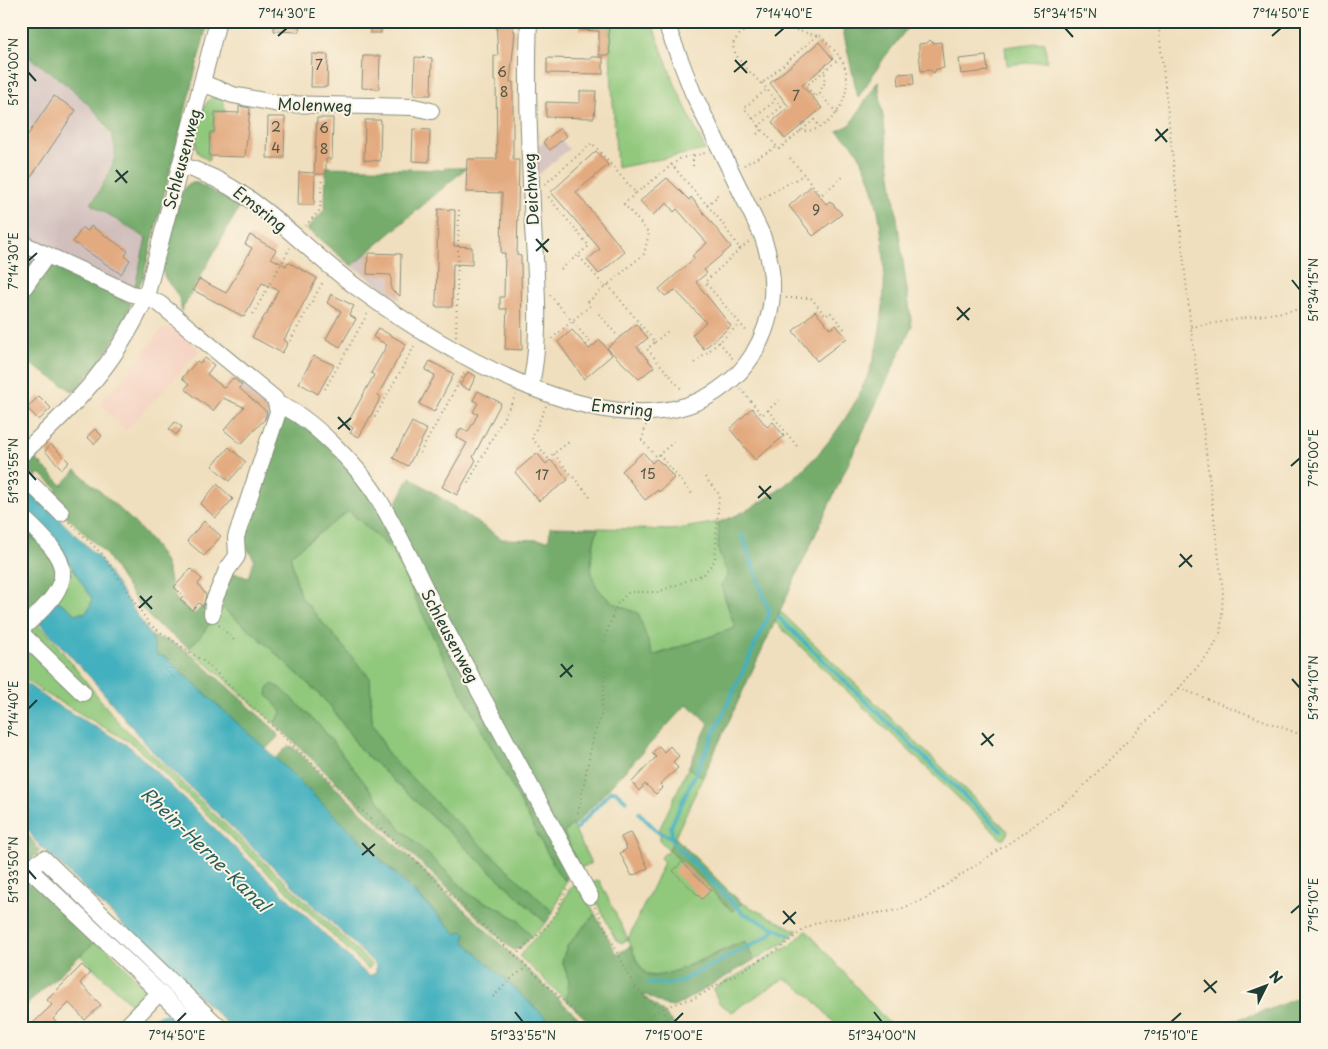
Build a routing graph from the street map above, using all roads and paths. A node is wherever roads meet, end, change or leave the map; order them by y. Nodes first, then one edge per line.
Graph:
1 (218, 21) edge
2 (529, 21) edge
3 (665, 21) edge
4 (1158, 21) edge
5 (817, 36) junction
6 (840, 58) junction
7 (825, 71) junction
8 (202, 83) junction
9 (762, 83) junction
10 (767, 89) junction
11 (819, 93) junction
12 (776, 100) junction
13 (431, 110) dead end
14 (837, 113) junction
15 (753, 119) junction
16 (759, 126) junction
17 (820, 127) junction
18 (762, 130) junction
19 (800, 131) junction
20 (757, 134) dead end
21 (777, 147) junction
22 (720, 150) junction
23 (693, 155) junction
24 (790, 158) dead end
25 (671, 164) junction
26 (180, 165) junction
27 (693, 169) dead end
28 (730, 171) junction
29 (804, 175) junction
30 (322, 177) dead end
31 (843, 177) dead end
32 (636, 193) junction
33 (715, 194) dead end
34 (707, 205) junction
35 (748, 206) junction
36 (459, 208) dead end
37 (297, 238) junction
38 (21, 243) edge
39 (47, 255) junction
40 (578, 255) junction
41 (331, 267) junction
42 (561, 270) dead end
43 (607, 286) junction
44 (536, 287) junction
45 (21, 292) edge
46 (146, 296) junction
47 (773, 298) junction
48 (375, 300) junction
49 (588, 302) dead end
50 (591, 305) dead end
51 (1307, 308) edge
52 (253, 314) dead end
53 (599, 314) dead end
54 (572, 321) junction
55 (740, 324) junction
56 (1191, 328) junction
57 (423, 330) junction
58 (668, 331) dead end
59 (846, 331) dead end
60 (616, 334) dead end
61 (290, 341) dead end
62 (655, 342) junction
63 (719, 342) junction
64 (760, 343) junction
65 (586, 344) dead end
66 (451, 347) junction
67 (535, 347) junction
68 (472, 359) junction
69 (695, 362) dead end
70 (737, 374) junction
71 (526, 385) junction
72 (325, 389) dead end
73 (550, 395) junction
74 (782, 398) dead end
75 (277, 404) junction
76 (690, 406) junction
77 (768, 410) junction
78 (647, 413) junction
79 (375, 417) dead end
80 (675, 441) dead end
81 (569, 442) dead end
82 (797, 446) dead end
83 (420, 453) dead end
84 (554, 454) junction
85 (659, 454) junction
86 (21, 455) edge
87 (21, 474) edge
88 (704, 476) dead end
89 (468, 483) dead end
90 (693, 494) dead end
91 (590, 497) dead end
92 (61, 513) joint
93 (21, 516) edge
94 (212, 614) joint
95 (21, 629) edge
96 (21, 633) edge
97 (235, 641) dead end
98 (1179, 688) junction
99 (83, 693) dead end
100 (1307, 737) edge
101 (578, 813) dead end
102 (25, 864) edge
103 (579, 877) junction
104 (590, 896) joint
105 (515, 956) junction
106 (527, 967) junction
107 (159, 992) junction
108 (493, 997) dead end
109 (663, 1008) junction
110 (125, 1028) edge
111 (197, 1028) edge
112 (220, 1028) edge
113 (592, 1028) edge
114 (622, 1028) edge
115 (670, 1028) edge

1 - 8 street, Schleusenweg
2 - 44 street, Deichweg
3 - 22 street, Emsring
4 - 56 path
5 - 6 path
5 - 9 path
5 - 9 path
6 - 7 path
6 - 14 path
7 - 11 path
7 - 11 path
8 - 13 street, Molenweg
8 - 26 street, Schleusenweg
9 - 10 path
10 - 12 path
10 - 15 path
11 - 14 path
12 - 15 path
12 - 16 path
14 - 17 path
15 - 16 path
16 - 18 path
17 - 19 path
17 - 19 path
18 - 20 path
18 - 21 path
19 - 21 path
21 - 28 path
22 - 23 path
22 - 28 street, Emsring
23 - 25 path
23 - 27 path
24 - 29 path
25 - 32 path
25 - 34 path
26 - 37 street, Emsring
26 - 46 street, Schleusenweg
28 - 35 street, Emsring
29 - 31 path
29 - 35 path
30 - 37 path
32 - 40 path
32 - 43 path
33 - 34 path
34 - 55 path
35 - 47 street, Emsring
36 - 66 path
37 - 41 street, Emsring
37 - 52 path
38 - 39 street
39 - 45 street
39 - 46 street
40 - 42 path
40 - 43 path
41 - 48 street, Emsring
41 - 61 path
43 - 49 path
43 - 62 path
44 - 54 path
44 - 67 street, Deichweg
46 - 75 street, Schleusenweg
46 - 86 street, Schleusenweg
47 - 59 path
47 - 64 street, Emsring
48 - 57 street, Emsring
48 - 72 path
50 - 54 path
51 - 56 path
53 - 60 path
54 - 65 path
54 - 67 path
55 - 63 path
55 - 64 path
56 - 98 path
57 - 66 street, Emsring
57 - 79 path
58 - 62 path
62 - 76 path
63 - 69 path
63 - 70 path
64 - 70 street, Emsring
66 - 68 street, Emsring
67 - 71 street, Deichweg
68 - 71 street, Emsring
68 - 83 path
70 - 76 street, Emsring
70 - 77 path
71 - 73 street, Emsring
71 - 89 path
73 - 78 street, Emsring
73 - 84 path
74 - 77 path
75 - 94 street
75 - 103 street, Schleusenweg
76 - 78 street, Emsring
77 - 82 path
78 - 85 path
80 - 85 path
81 - 84 path
84 - 91 path
85 - 90 path
87 - 92 street
88 - 101 path
92 - 105 path
93 - 95 street
94 - 97 path
96 - 99 street
98 - 100 path
98 - 109 path
102 - 107 street
102 - 112 street
103 - 104 street, Schleusenweg
103 - 105 path
104 - 109 path
105 - 106 path
106 - 108 path
106 - 113 path
107 - 110 street
107 - 111 street
109 - 114 path
109 - 115 path

